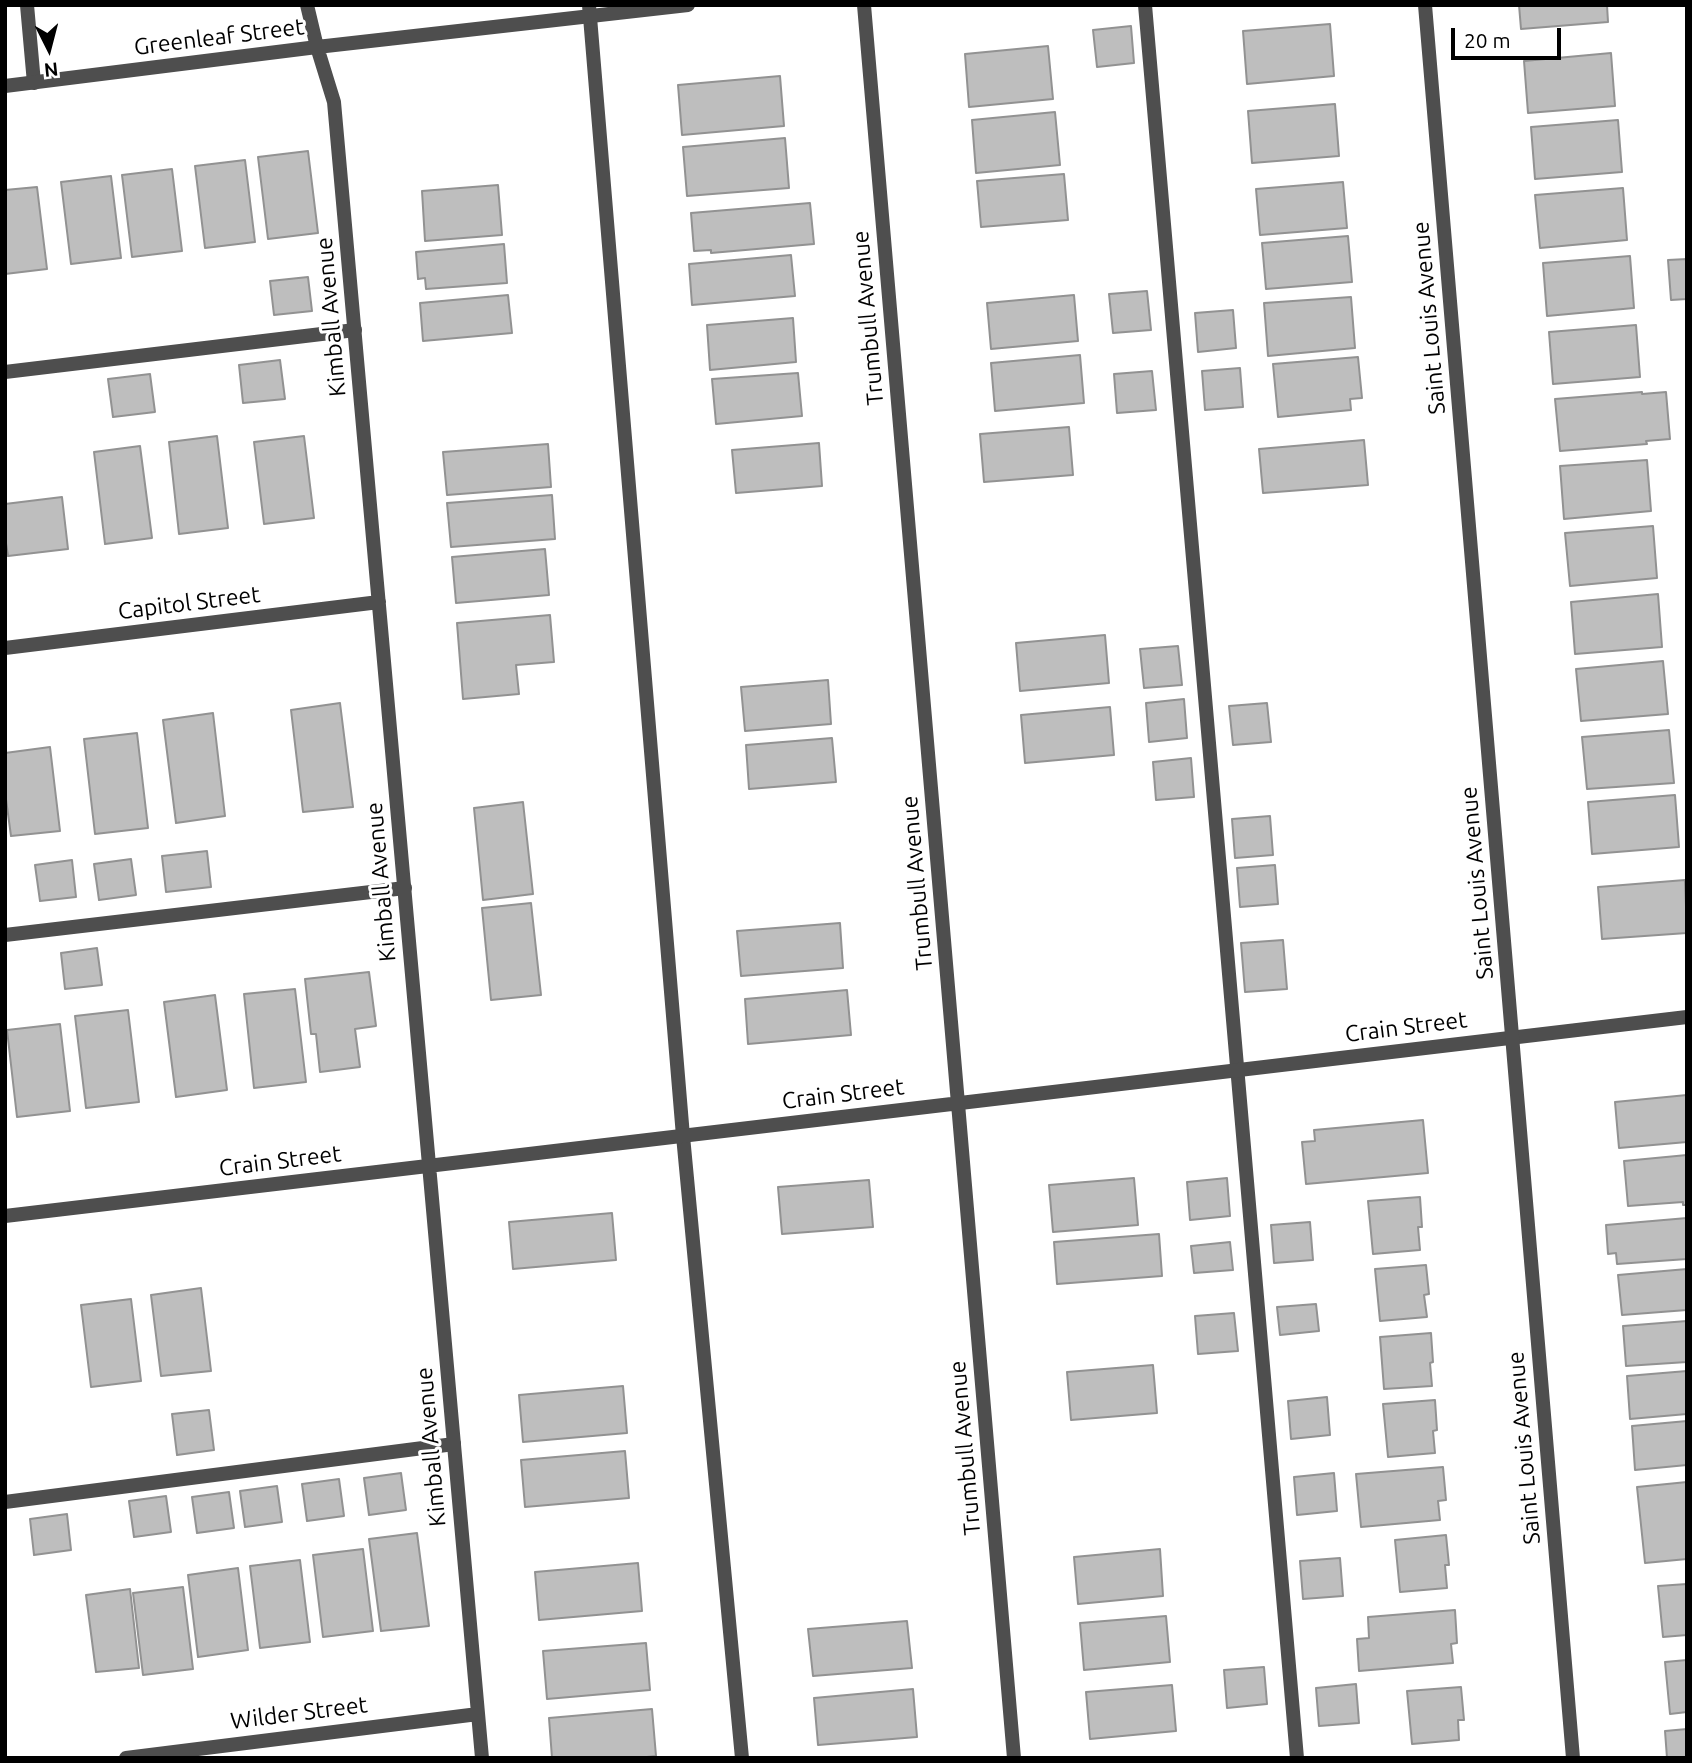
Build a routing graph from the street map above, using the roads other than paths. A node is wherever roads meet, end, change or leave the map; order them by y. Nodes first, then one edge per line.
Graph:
1 (27, 5) edge
2 (307, 5) edge
3 (688, 5) edge
4 (864, 5) edge
5 (1145, 5) edge
6 (1425, 5) edge
7 (589, 11) edge
8 (317, 47) junction
9 (34, 83) junction
10 (5, 86) edge
11 (355, 330) junction
12 (5, 372) edge
13 (379, 602) junction
14 (5, 648) edge
15 (405, 888) junction
16 (5, 935) edge
17 (1687, 1017) edge
18 (1513, 1038) junction
19 (1237, 1070) junction
20 (958, 1103) junction
21 (683, 1136) junction
22 (429, 1166) junction
23 (5, 1216) edge
24 (454, 1444) junction
25 (5, 1502) edge
26 (478, 1714) junction
27 (126, 1758) edge
28 (482, 1758) edge
29 (742, 1758) edge
30 (1014, 1758) edge
31 (1297, 1758) edge
32 (1573, 1758) edge

1 - 9 street
2 - 8 street, Kimball Avenue
3 - 7 street, Greenleaf Street
4 - 20 street, Trumbull Avenue
5 - 19 street
6 - 18 street, Saint Louis Avenue
7 - 8 street, Greenleaf Street
7 - 21 street
8 - 9 street, Greenleaf Street
8 - 11 street, Kimball Avenue
9 - 10 street, Greenleaf Street
11 - 12 street
11 - 13 street, Kimball Avenue
13 - 14 street, Capitol Street
13 - 15 street, Kimball Avenue
15 - 16 street
15 - 22 street, Kimball Avenue
17 - 18 street, Crain Street
18 - 19 street, Crain Street
18 - 32 street, Saint Louis Avenue
19 - 20 street, Crain Street
19 - 31 street
20 - 21 street, Crain Street
20 - 30 street, Trumbull Avenue
21 - 22 street, Crain Street
21 - 29 street
22 - 23 street, Crain Street
22 - 24 street, Kimball Avenue
24 - 25 street
24 - 26 street, Kimball Avenue
26 - 27 street, Wilder Street
26 - 28 street, Kimball Avenue

